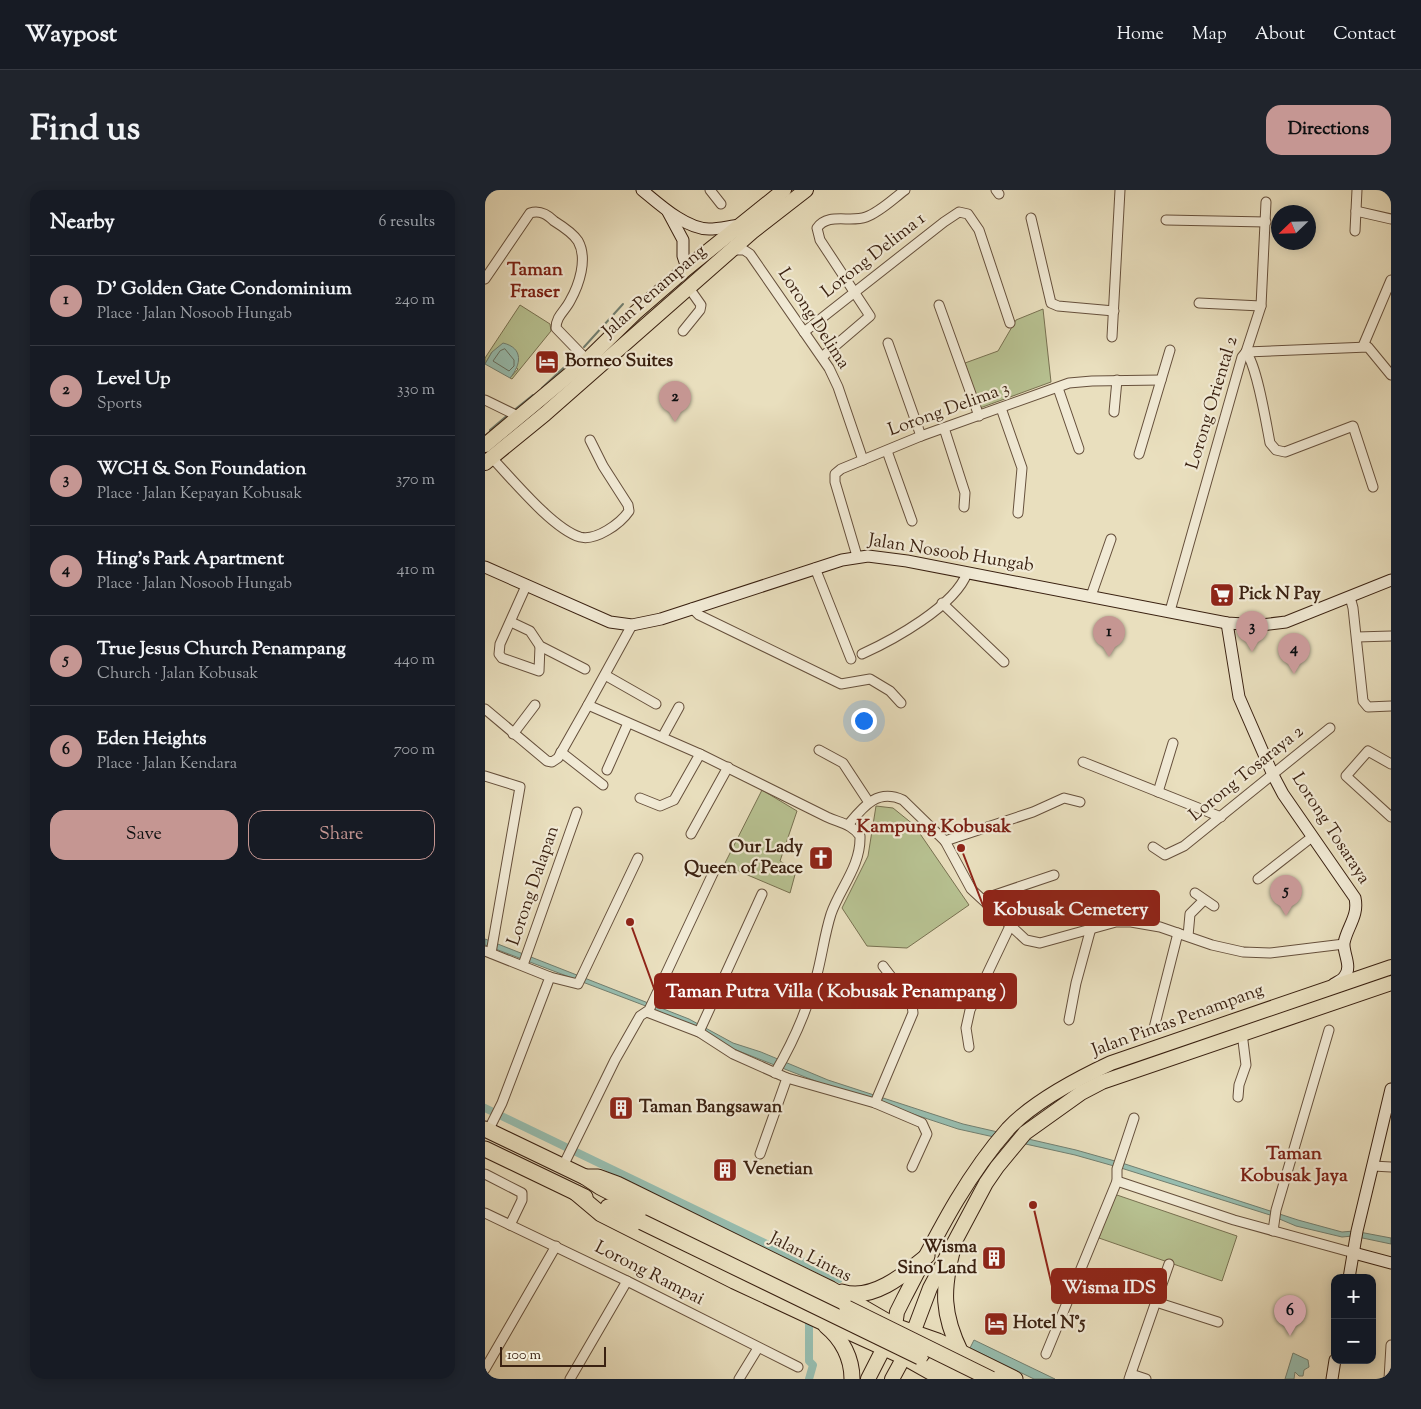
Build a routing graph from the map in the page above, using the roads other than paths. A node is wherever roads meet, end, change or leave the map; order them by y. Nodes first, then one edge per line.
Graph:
1 (642, 190) edge
2 (710, 190) edge
3 (784, 190) edge
4 (806, 190) edge
5 (905, 190) edge
6 (1120, 190) edge
7 (1357, 190) edge
8 (1266, 202) dead end
9 (721, 204) dead end
10 (1356, 210) junction
11 (668, 212) junction
12 (1031, 218) dead end
13 (1391, 219) edge
14 (1166, 220) dead end
15 (1266, 222) junction
16 (697, 227) junction
17 (746, 228) junction
18 (1355, 231) dead end
19 (683, 240) junction
20 (732, 250) junction
21 (750, 254) junction
22 (687, 268) junction
23 (703, 275) junction
24 (485, 279) edge
25 (1391, 280) edge
26 (689, 288) junction
27 (856, 291) junction
28 (1199, 303) dead end
29 (939, 305) dead end
30 (1261, 306) junction
31 (1114, 311) junction
32 (1010, 323) dead end
33 (683, 331) dead end
34 (804, 332) junction
35 (1112, 336) dead end
36 (888, 343) dead end
37 (1363, 346) junction
38 (1170, 350) dead end
39 (1246, 352) junction
40 (822, 357) junction
41 (587, 360) junction
42 (1391, 375) edge
43 (1117, 380) junction
44 (1161, 380) junction
45 (1058, 388) junction
46 (485, 400) edge
47 (1001, 408) junction
48 (1113, 412) dead end
49 (979, 416) junction
50 (520, 417) junction
51 (943, 428) junction
52 (921, 436) junction
53 (590, 440) dead end
54 (485, 444) edge
55 (1079, 449) dead end
56 (887, 451) junction
57 (1139, 454) dead end
58 (863, 460) junction
59 (488, 461) edge
60 (1373, 487) dead end
61 (964, 507) dead end
62 (1018, 513) dead end
63 (912, 521) dead end
64 (1111, 539) dead end
65 (857, 556) junction
66 (485, 567) edge
67 (815, 568) junction
68 (967, 572) junction
69 (1391, 580) edge
70 (525, 586) junction
71 (1091, 596) junction
72 (1350, 597) junction
73 (942, 603) junction
74 (692, 608) junction
75 (1170, 611) junction
76 (511, 622) junction
77 (1227, 623) junction
78 (632, 625) junction
79 (1391, 636) edge
80 (1357, 637) junction
81 (540, 646) junction
82 (862, 654) dead end
83 (851, 659) dead end
84 (1004, 662) dead end
85 (585, 669) dead end
86 (605, 675) junction
87 (901, 703) dead end
88 (655, 704) dead end
89 (535, 705) dead end
90 (588, 705) junction
91 (1391, 706) edge
92 (679, 707) dead end
93 (485, 709) edge
94 (628, 723) junction
95 (1330, 728) dead end
96 (513, 734) junction
97 (663, 736) junction
98 (1173, 743) dead end
99 (819, 750) dead end
100 (561, 752) junction
101 (700, 754) junction
102 (1083, 762) dead end
103 (1391, 764) edge
104 (728, 767) junction
105 (607, 770) dead end
106 (1273, 774) junction
107 (485, 776) edge
108 (603, 785) dead end
109 (1158, 792) junction
110 (640, 798) dead end
111 (868, 801) junction
112 (1080, 802) dead end
113 (577, 812) dead end
114 (1221, 817) junction
115 (1391, 817) edge
116 (848, 825) junction
117 (691, 834) dead end
118 (1312, 836) junction
119 (945, 842) junction
120 (1153, 847) dead end
121 (638, 858) dead end
122 (715, 869) dead end
123 (1054, 875) dead end
124 (1258, 879) dead end
125 (1195, 893) dead end
126 (762, 894) dead end
127 (983, 899) junction
128 (1203, 900) junction
129 (1214, 906) dead end
130 (1010, 926) junction
131 (1091, 928) junction
132 (1183, 935) junction
133 (1344, 944) junction
134 (490, 949) edge
135 (1348, 961) junction
136 (523, 965) junction
137 (883, 966) dead end
138 (1391, 967) edge
139 (1371, 973) junction
140 (550, 977) junction
141 (1391, 983) edge
142 (1329, 987) junction
143 (1374, 988) junction
144 (1391, 992) edge
145 (648, 1011) junction
146 (1069, 1020) dead end
147 (1154, 1028) dead end
148 (1329, 1030) dead end
149 (699, 1032) junction
150 (1242, 1033) junction
151 (969, 1047) dead end
152 (776, 1070) junction
153 (787, 1078) junction
154 (1391, 1089) edge
155 (1238, 1097) dead end
156 (877, 1100) junction
157 (1134, 1118) dead end
158 (489, 1127) edge
159 (485, 1149) edge
160 (485, 1154) edge
161 (760, 1154) dead end
162 (565, 1161) junction
163 (1373, 1166) junction
164 (912, 1167) dead end
165 (1391, 1167) edge
166 (525, 1168) junction
167 (485, 1174) edge
168 (585, 1177) junction
169 (1117, 1180) junction
170 (576, 1193) junction
171 (485, 1213) edge
172 (510, 1225) junction
173 (1273, 1231) junction
174 (556, 1246) junction
175 (953, 1248) junction
176 (1354, 1253) junction
177 (927, 1256) junction
178 (1391, 1263) edge
179 (1169, 1264) dead end
180 (1350, 1274) edge
181 (913, 1280) junction
182 (627, 1281) junction
183 (831, 1288) junction
184 (931, 1288) junction
185 (1156, 1302) junction
186 (854, 1307) junction
187 (822, 1322) junction
188 (1218, 1322) dead end
189 (847, 1331) junction
190 (913, 1334) junction
191 (892, 1338) junction
192 (1391, 1345) edge
193 (758, 1348) junction
194 (955, 1349) junction
195 (1046, 1354) dead end
196 (904, 1357) junction
197 (923, 1364) junction
198 (1334, 1364) edge
199 (798, 1367) dead end
200 (485, 1369) edge
201 (1130, 1376) edge
202 (570, 1379) edge
203 (739, 1379) edge
204 (852, 1379) edge
205 (869, 1379) edge
206 (892, 1379) edge
207 (943, 1379) edge
208 (964, 1379) edge
209 (991, 1379) edge
210 (1015, 1379) edge
211 (1146, 1379) edge
212 (1332, 1379) edge
213 (1389, 1379) edge

1 - 11 main road
2 - 9 street
3 - 17 main road, Jalan Penampang
4 - 17 main road, Jalan Penampang
5 - 27 street
6 - 31 street
7 - 10 street
8 - 15 street, Lorong Oriental 2
10 - 13 street
10 - 18 street
11 - 16 main road
11 - 19 main road
12 - 31 street
14 - 15 street
15 - 30 street, Lorong Oriental 2
16 - 17 main road
16 - 19 main road
17 - 20 main road, Jalan Penampang
17 - 21 street
17 - 22 main road, Jalan Penampang
19 - 22 main road
20 - 21 street
20 - 23 main road, Jalan Penampang
21 - 34 street, Lorong Delima
22 - 23 main road
22 - 41 main road, Jalan Penampang
23 - 26 main road, Jalan Penampang
24 - 41 street
25 - 37 street
26 - 33 street
26 - 59 main road, Jalan Penampang
27 - 32 street, Lorong Delima 1
27 - 34 street, Lorong Delima 1
27 - 40 street
28 - 30 street
29 - 49 street
30 - 39 street, Lorong Oriental 2
31 - 35 street
34 - 40 street, Lorong Delima
36 - 52 street
37 - 39 street
37 - 42 street
38 - 44 street
39 - 60 street
39 - 75 street, Lorong Oriental 2
40 - 58 street, Lorong Delima
41 - 50 main road, Jalan Penampang
43 - 44 street, Lorong Delima 3
43 - 45 street, Lorong Delima 3
43 - 48 street
44 - 57 street
45 - 47 street, Lorong Delima 3
45 - 55 street
46 - 50 street
47 - 49 street, Lorong Delima 3
47 - 62 street
49 - 51 street, Lorong Delima 3
50 - 54 main road, Jalan Penampang
51 - 52 street, Lorong Delima 3
51 - 61 street
52 - 56 street, Lorong Delima 3
53 - 59 street
56 - 58 street, Lorong Delima 3
56 - 63 street
58 - 65 street, Lorong Delima 3
64 - 71 street
65 - 67 main road, Jalan Nosoob Hungab
65 - 68 main road, Jalan Nosoob Hungab
66 - 70 main road, Jalan Nosoob Hungab
67 - 74 main road, Jalan Nosoob Hungab
67 - 83 street
68 - 71 main road, Jalan Nosoob Hungab
68 - 73 street
69 - 72 main road, Jalan Nosoob Hungab
70 - 76 street
70 - 78 main road, Jalan Nosoob Hungab
71 - 75 main road, Jalan Nosoob Hungab
72 - 77 main road, Jalan Nosoob Hungab
72 - 80 street
73 - 82 street
73 - 84 street
74 - 78 main road, Jalan Nosoob Hungab
74 - 87 street
75 - 77 main road, Jalan Nosoob Hungab
76 - 81 street
76 - 81 street
77 - 106 main road, Lorong Tosaraya
78 - 86 street
79 - 80 street
80 - 91 street
81 - 85 street
86 - 88 street
86 - 90 street
89 - 96 street
90 - 94 street
90 - 100 street
92 - 97 street
93 - 96 street
94 - 97 street
94 - 105 street
95 - 106 street, Lorong Tosaraya 2
96 - 100 street
97 - 101 street
98 - 109 street
99 - 111 street
100 - 108 street
101 - 104 street
101 - 110 street
102 - 109 street
103 - 115 street
104 - 116 street
104 - 117 street
106 - 114 street, Lorong Tosaraya 2
106 - 118 main road, Lorong Tosaraya
107 - 134 street
109 - 114 street
111 - 116 street
111 - 119 street
112 - 119 street
113 - 136 street, Lorong Dalapan
114 - 120 street, Lorong Tosaraya 2
116 - 152 street
118 - 124 street
118 - 133 main road, Lorong Tosaraya
119 - 127 street
121 - 140 street, Lorong Dalapan
122 - 145 street
123 - 127 street
125 - 128 street
126 - 149 street
127 - 130 street
128 - 129 street
128 - 132 street
130 - 131 street
130 - 151 street
131 - 132 street
131 - 146 street
132 - 133 street
132 - 147 street
133 - 135 main road
134 - 136 street
135 - 139 main road
135 - 142 main road
136 - 140 street, Lorong Dalapan
137 - 156 street
138 - 139 main road, Jalan Pintas Penampang
139 - 142 main road, Jalan Pintas Penampang
140 - 158 street
141 - 143 main road, Jalan Pintas Penampang
142 - 177 main road, Jalan Pintas Penampang
143 - 144 main road
143 - 150 main road, Jalan Pintas Penampang
145 - 149 street
145 - 162 street
148 - 173 street
149 - 152 street
150 - 155 street
150 - 175 main road, Jalan Pintas Penampang
152 - 153 street
153 - 156 street
153 - 161 street
154 - 163 main road
156 - 164 street
157 - 169 street
158 - 162 highway, Jalan Lintas
159 - 166 highway
160 - 166 street
162 - 168 highway, Jalan Lintas
163 - 165 street
163 - 176 main road
166 - 170 highway
167 - 172 street
168 - 183 highway, Jalan Lintas
168 - 186 highway, Jalan Lintas
169 - 173 street
169 - 195 street
170 - 187 highway
170 - 191 highway, bridge
171 - 172 street, Lorong Rampai
172 - 174 street, Lorong Rampai
173 - 176 street
174 - 182 street, Lorong Rampai
174 - 200 street
175 - 184 main road, Jalan Pintas Penampang
175 - 194 highway
176 - 178 main road
176 - 180 main road
177 - 181 main road, Jalan Pintas Penampang
177 - 183 highway
179 - 185 street
181 - 184 main road
181 - 191 main road, Jalan Pintas Penampang
182 - 193 street, Lorong Rampai
182 - 202 street
183 - 186 highway, Jalan Lintas
184 - 190 main road, Jalan Pintas Penampang
185 - 188 street
185 - 201 street
186 - 189 highway
186 - 191 highway, bridge
187 - 189 highway
187 - 204 highway
189 - 191 highway
190 - 191 highway
190 - 194 highway
190 - 196 main road, Jalan Pintas Penampang
191 - 196 highway
191 - 197 highway, bridge
191 - 205 main road, Jalan Pintas Penampang
191 - 209 highway, bridge
192 - 213 street
193 - 199 street, Lorong Rampai
193 - 203 street
194 - 197 highway
194 - 210 highway
196 - 197 highway
196 - 206 main road, Jalan Pintas Penampang
197 - 207 highway
197 - 208 highway
198 - 212 main road
201 - 211 street

